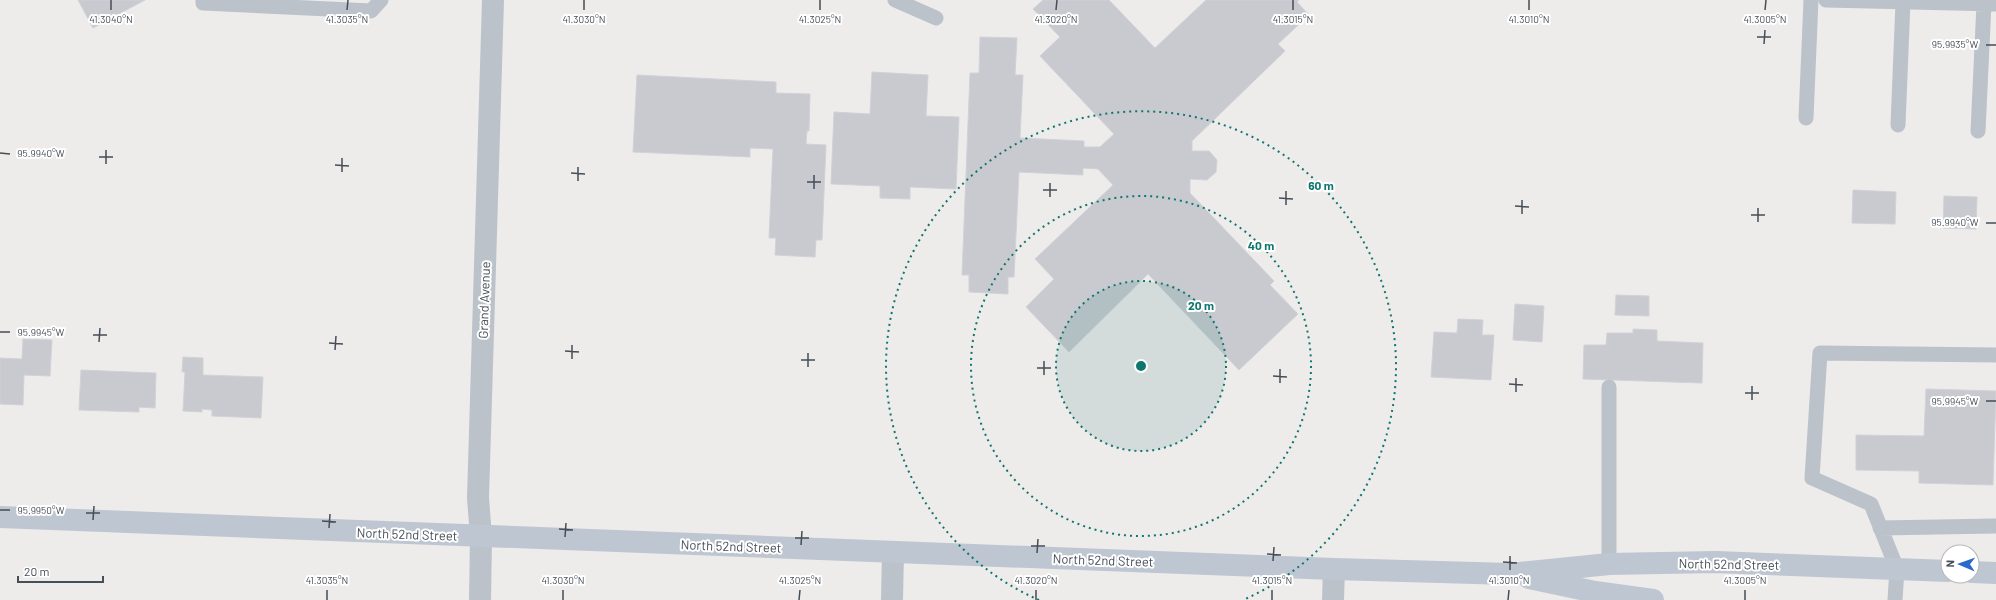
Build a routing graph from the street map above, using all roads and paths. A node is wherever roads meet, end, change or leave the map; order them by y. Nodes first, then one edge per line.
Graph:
1 (203, 0) edge
2 (381, 0) edge
3 (493, 0) edge
4 (895, 0) edge
5 (1811, 0) edge
6 (1826, 0) edge
7 (1903, 2) junction
8 (1990, 4) edge
9 (936, 18) dead end
10 (1806, 118) dead end
11 (1898, 124) dead end
12 (1978, 131) dead end
13 (1996, 355) edge
14 (1610, 387) dead end
15 (0, 517) edge
16 (1996, 526) edge
17 (1880, 528) junction
18 (481, 537) junction
19 (893, 552) junction
20 (1610, 564) junction
21 (1334, 569) junction
22 (1897, 569) junction
23 (1940, 571) edge
24 (1980, 572) edge
25 (1996, 573) edge
26 (1510, 574) junction
27 (480, 600) edge
28 (892, 600) edge
29 (1333, 600) edge
30 (1653, 600) edge
31 (1895, 600) edge

1 - 2 lane
3 - 18 street, Grand Avenue
4 - 9 lane
5 - 10 lane
6 - 7 lane
7 - 8 lane
7 - 11 lane
8 - 12 lane
13 - 17 lane
14 - 20 lane
15 - 18 main road, North 52nd Street
16 - 17 lane
17 - 22 lane
18 - 19 main road, North 52nd Street
18 - 27 street, Grand Avenue
19 - 21 main road, North 52nd Street
19 - 28 street
20 - 22 main road, North 52nd Street
20 - 26 main road, North 52nd Street
21 - 26 main road, North 52nd Street
21 - 29 street
22 - 23 main road, North 52nd Street
22 - 31 lane
24 - 25 main road
26 - 30 main road, North 52nd Street

